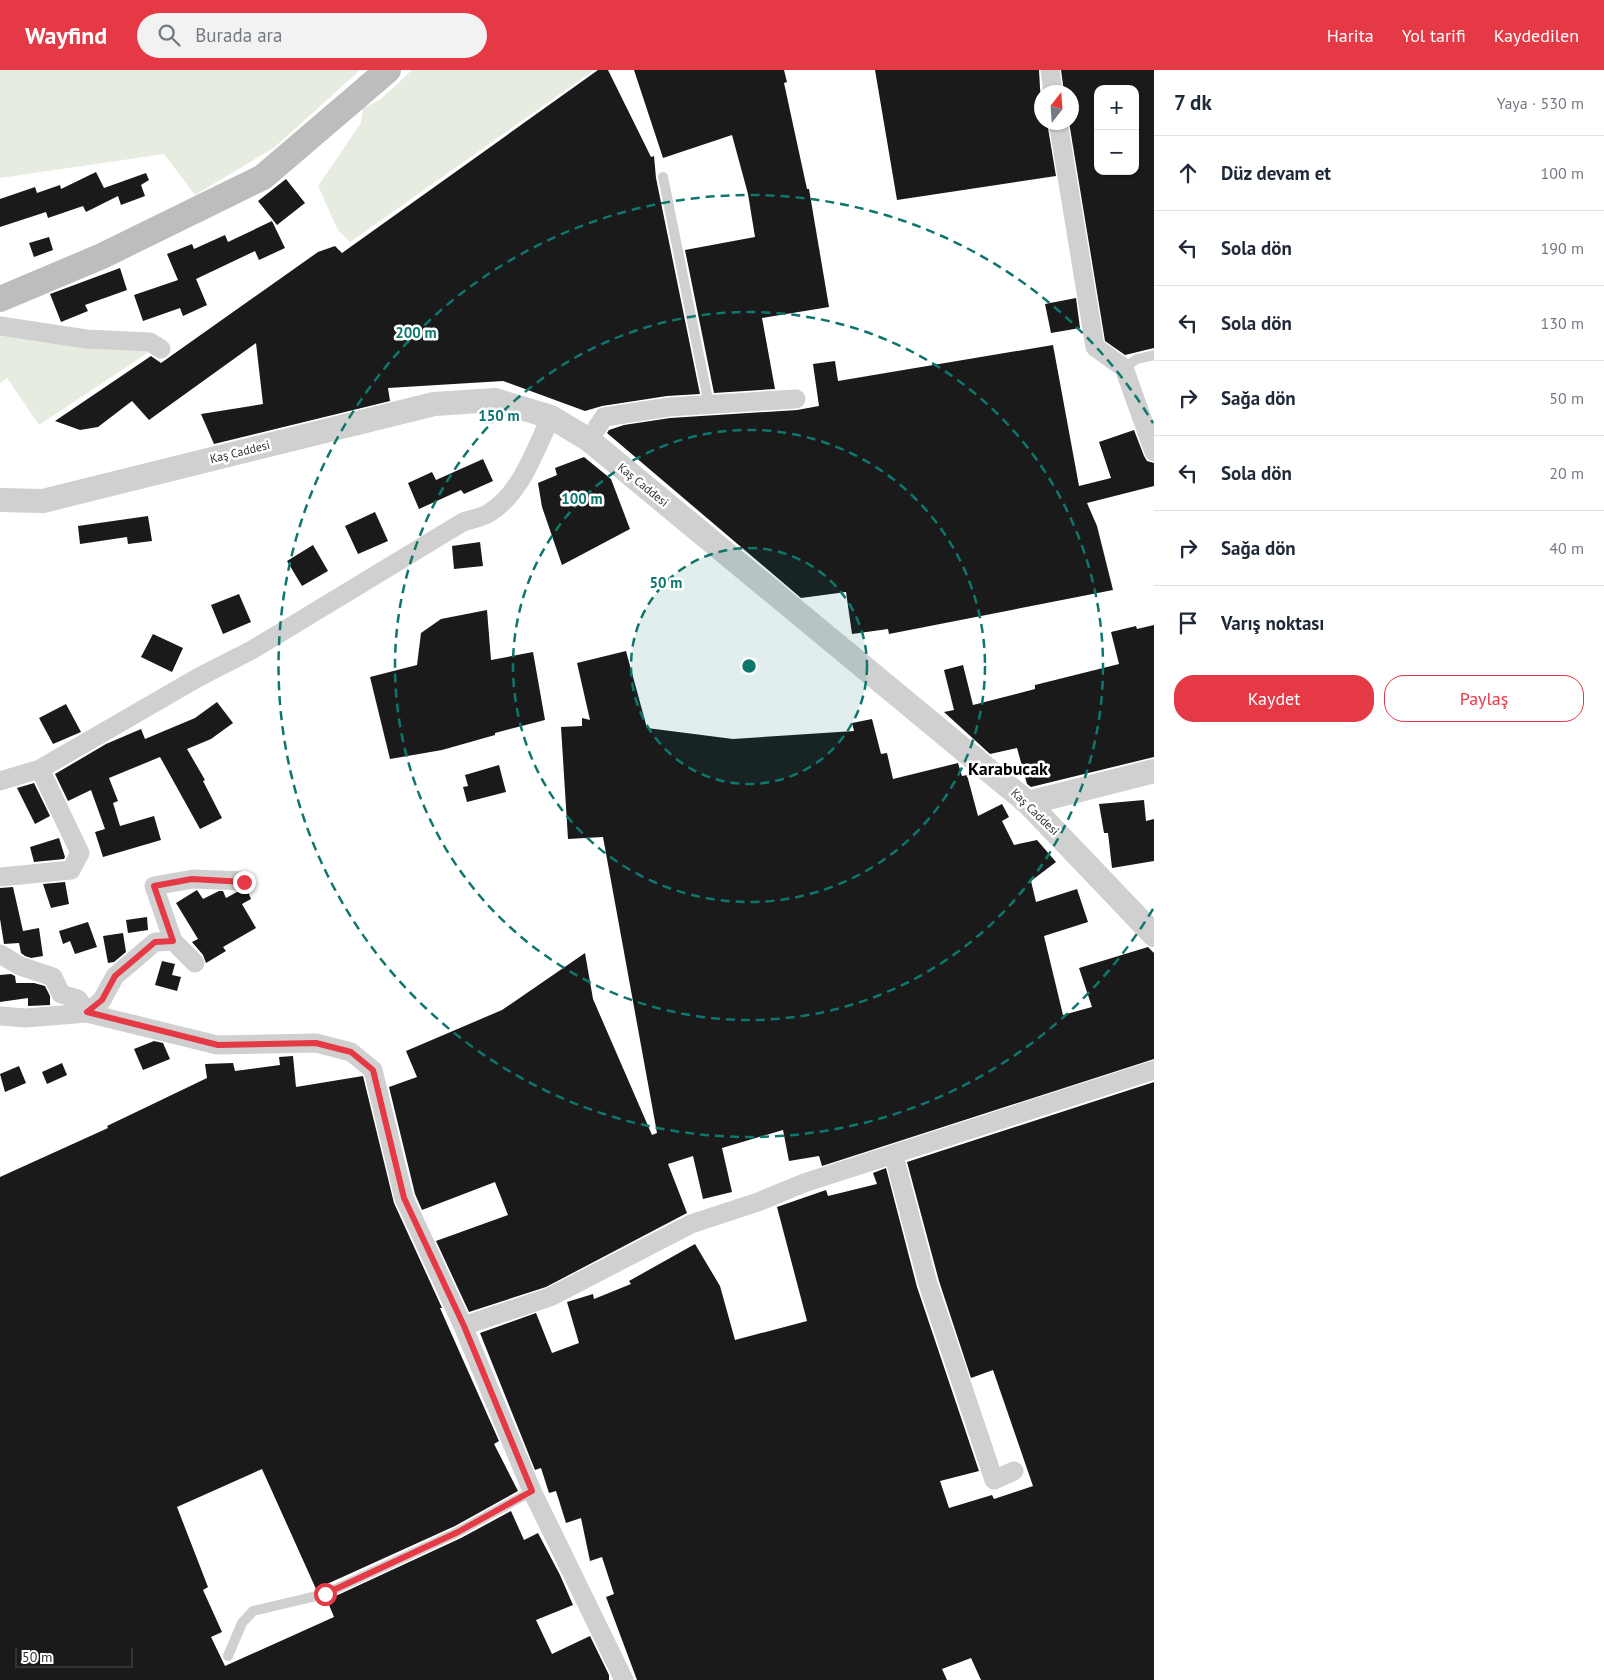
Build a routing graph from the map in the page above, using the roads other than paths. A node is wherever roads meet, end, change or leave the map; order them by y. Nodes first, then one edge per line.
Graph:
1 (388, 70) edge
2 (1050, 70) edge
3 (1053, 85) edge
4 (1059, 130) edge
5 (663, 177) dead end
6 (0, 299) edge
7 (0, 326) edge
8 (161, 348) dead end
9 (1154, 356) edge
10 (1124, 368) junction
11 (796, 399) dead end
12 (709, 404) junction
13 (551, 417) junction
14 (589, 440) junction
15 (1154, 452) edge
16 (0, 500) edge
17 (40, 769) junction
18 (1154, 771) edge
19 (0, 781) edge
20 (1028, 803) junction
21 (0, 876) edge
22 (244, 882) dead end
23 (1154, 934) edge
24 (173, 941) junction
25 (0, 954) edge
26 (195, 964) dead end
27 (87, 1012) junction
28 (0, 1016) edge
29 (1154, 1070) edge
30 (894, 1156) junction
31 (464, 1326) junction
32 (1014, 1471) dead end
33 (532, 1491) junction
34 (228, 1656) dead end
35 (624, 1680) edge

1 - 6 main road
2 - 3 street
4 - 10 street
5 - 12 lane
7 - 8 street
9 - 10 lane
10 - 15 street
11 - 12 street
12 - 14 street
13 - 14 street, Kaş Caddesi
13 - 16 street, Kaş Caddesi
13 - 17 street
14 - 20 street, Kaş Caddesi
17 - 19 street
17 - 21 street
18 - 20 street
20 - 23 street, Kaş Caddesi
22 - 24 street
24 - 26 street
24 - 27 street
25 - 27 street
27 - 28 street
27 - 31 street
29 - 30 street
30 - 31 street
30 - 32 street
31 - 33 street
33 - 34 lane
33 - 35 street

